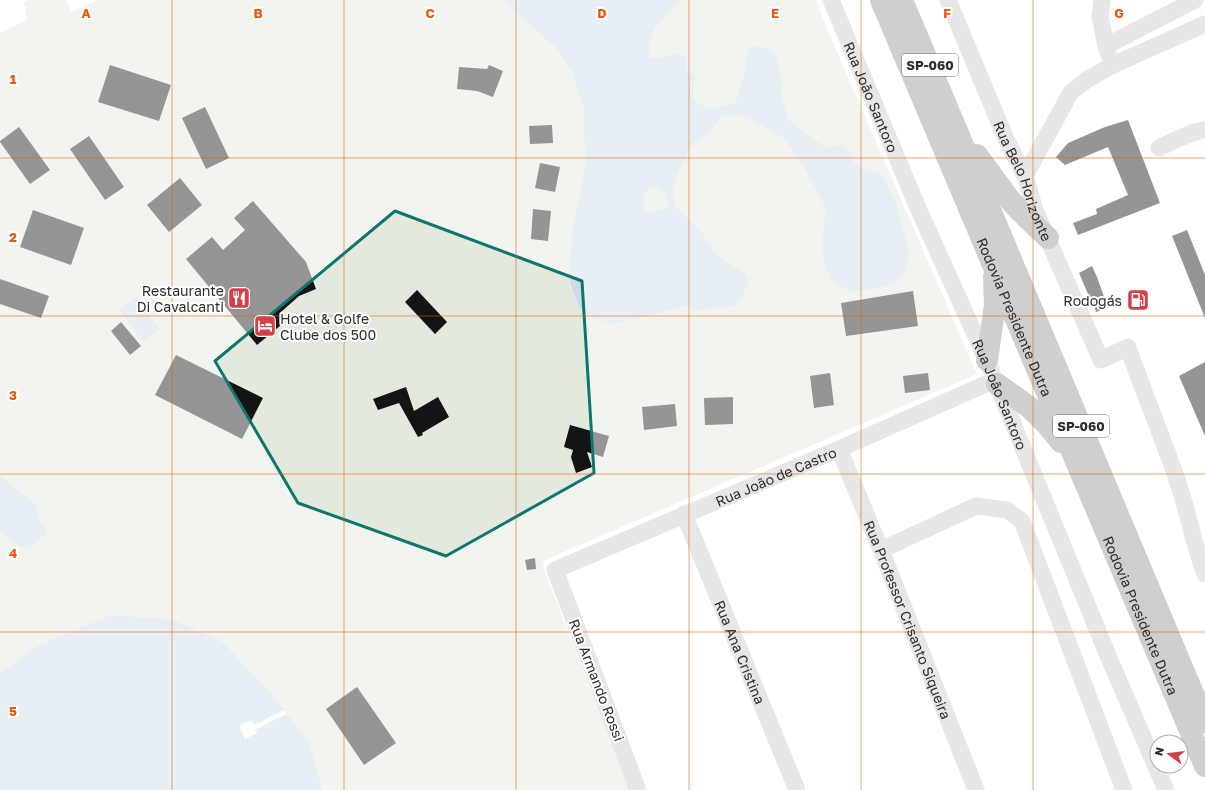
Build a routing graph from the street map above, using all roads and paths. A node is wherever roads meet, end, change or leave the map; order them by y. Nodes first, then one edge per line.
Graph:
1 (831, 0) edge
2 (881, 0) edge
3 (902, 0) edge
4 (948, 0) edge
5 (1102, 0) edge
6 (1194, 0) edge
7 (1205, 24) edge
8 (1106, 46) junction
9 (1113, 65) junction
10 (958, 130) junction
11 (1205, 130) edge
12 (1159, 148) dead end
13 (1025, 176) junction
14 (1048, 238) junction
15 (993, 264) junction
16 (987, 360) junction
17 (996, 382) junction
18 (839, 450) junction
19 (1075, 458) junction
20 (684, 514) junction
21 (881, 550) junction
22 (555, 570) joint
23 (1205, 574) edge
24 (1205, 722) edge
25 (1205, 766) edge
26 (638, 790) edge
27 (798, 790) edge
28 (976, 790) edge
29 (1124, 790) edge
30 (1166, 790) edge

1 - 16 street, Rua João Santoro
2 - 15 highway, Rodovia Presidente Dutra / SP-060
3 - 10 highway, Rodovia Presidente Dutra / SP-060
4 - 13 street, Rua Belo Horizonte
5 - 8 street
6 - 8 street
7 - 9 street
8 - 9 street
9 - 13 street
10 - 14 highway
10 - 24 highway, Rodovia Presidente Dutra / SP-060
11 - 12 street
13 - 14 street, Rua Belo Horizonte
14 - 23 street, Rua Belo Horizonte
15 - 16 highway
15 - 19 highway, Rodovia Presidente Dutra / SP-060
16 - 17 street, Rua João Santoro
17 - 18 street, Rua João de Castro
17 - 19 highway
17 - 30 street, Rua João Santoro
18 - 20 street, Rua João de Castro
18 - 21 street, Rua Professor Crisanto Siqueira
19 - 25 highway, Rodovia Presidente Dutra / SP-060
20 - 22 street, Rua João de Castro
20 - 27 street, Rua Ana Cristina
21 - 28 street, Rua Professor Crisanto Siqueira
21 - 29 street
22 - 26 street, Rua Armando Rossi

